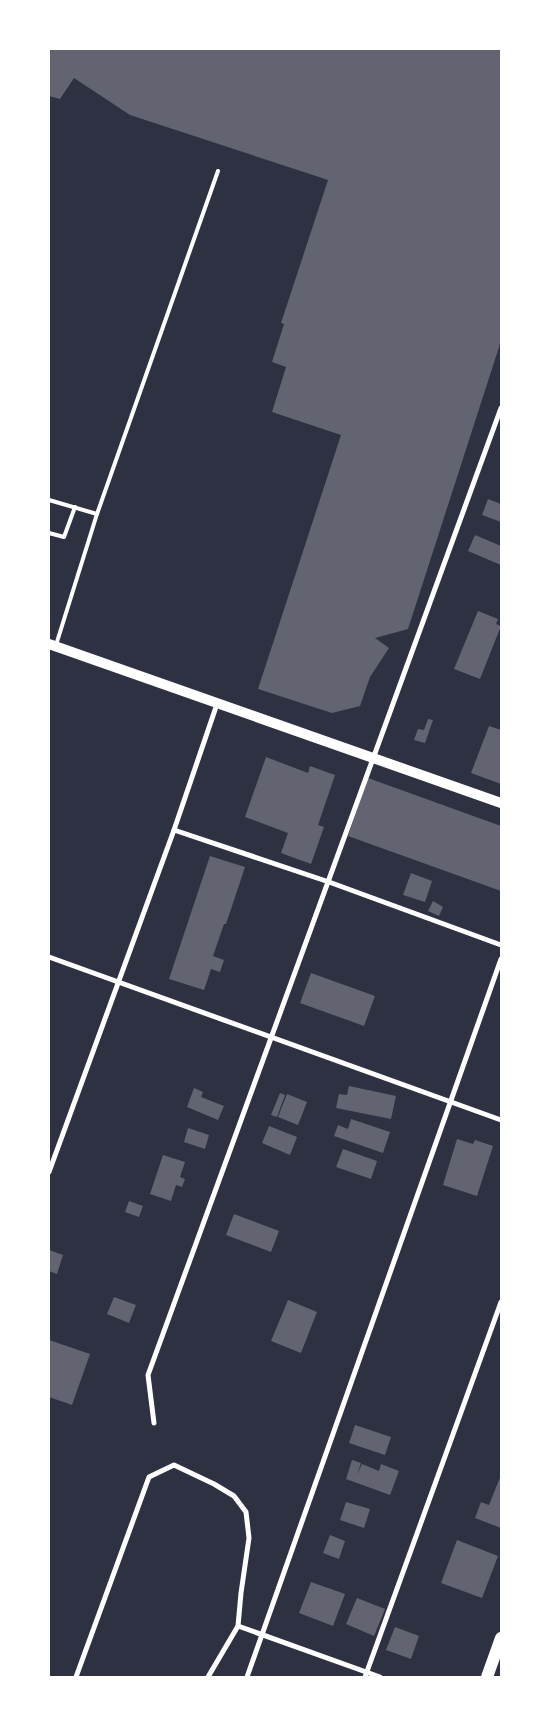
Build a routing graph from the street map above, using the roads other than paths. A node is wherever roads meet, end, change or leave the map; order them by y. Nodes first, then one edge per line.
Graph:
1 (218, 172) dead end
2 (501, 408) edge
3 (49, 500) edge
4 (75, 507) junction
5 (97, 514) junction
6 (49, 533) edge
7 (52, 645) edge
8 (217, 704) junction
9 (373, 759) junction
10 (501, 803) edge
11 (174, 830) junction
12 (329, 882) junction
13 (501, 945) edge
14 (49, 957) edge
15 (501, 959) edge
16 (119, 981) junction
17 (271, 1037) junction
18 (450, 1102) junction
19 (501, 1120) edge
20 (49, 1172) edge
21 (501, 1302) edge
22 (154, 1423) dead end
23 (238, 1626) junction
24 (263, 1635) junction
25 (501, 1638) edge
26 (366, 1675) edge
27 (76, 1677) edge
28 (208, 1677) edge
29 (247, 1677) edge
30 (380, 1677) edge
31 (487, 1677) edge

1 - 5 lane
2 - 9 street
3 - 4 lane
4 - 5 lane
4 - 6 lane
5 - 7 lane
7 - 8 main road
8 - 9 main road
8 - 11 street
9 - 10 main road
9 - 12 street
11 - 12 street
11 - 16 street
12 - 13 street
12 - 17 street
14 - 16 street
15 - 18 street
16 - 17 street
16 - 20 street
17 - 18 street
17 - 22 street
18 - 19 street
18 - 24 street
21 - 26 street
23 - 24 street
23 - 27 street
23 - 28 street
24 - 26 street
24 - 29 street
25 - 31 main road
26 - 30 street

